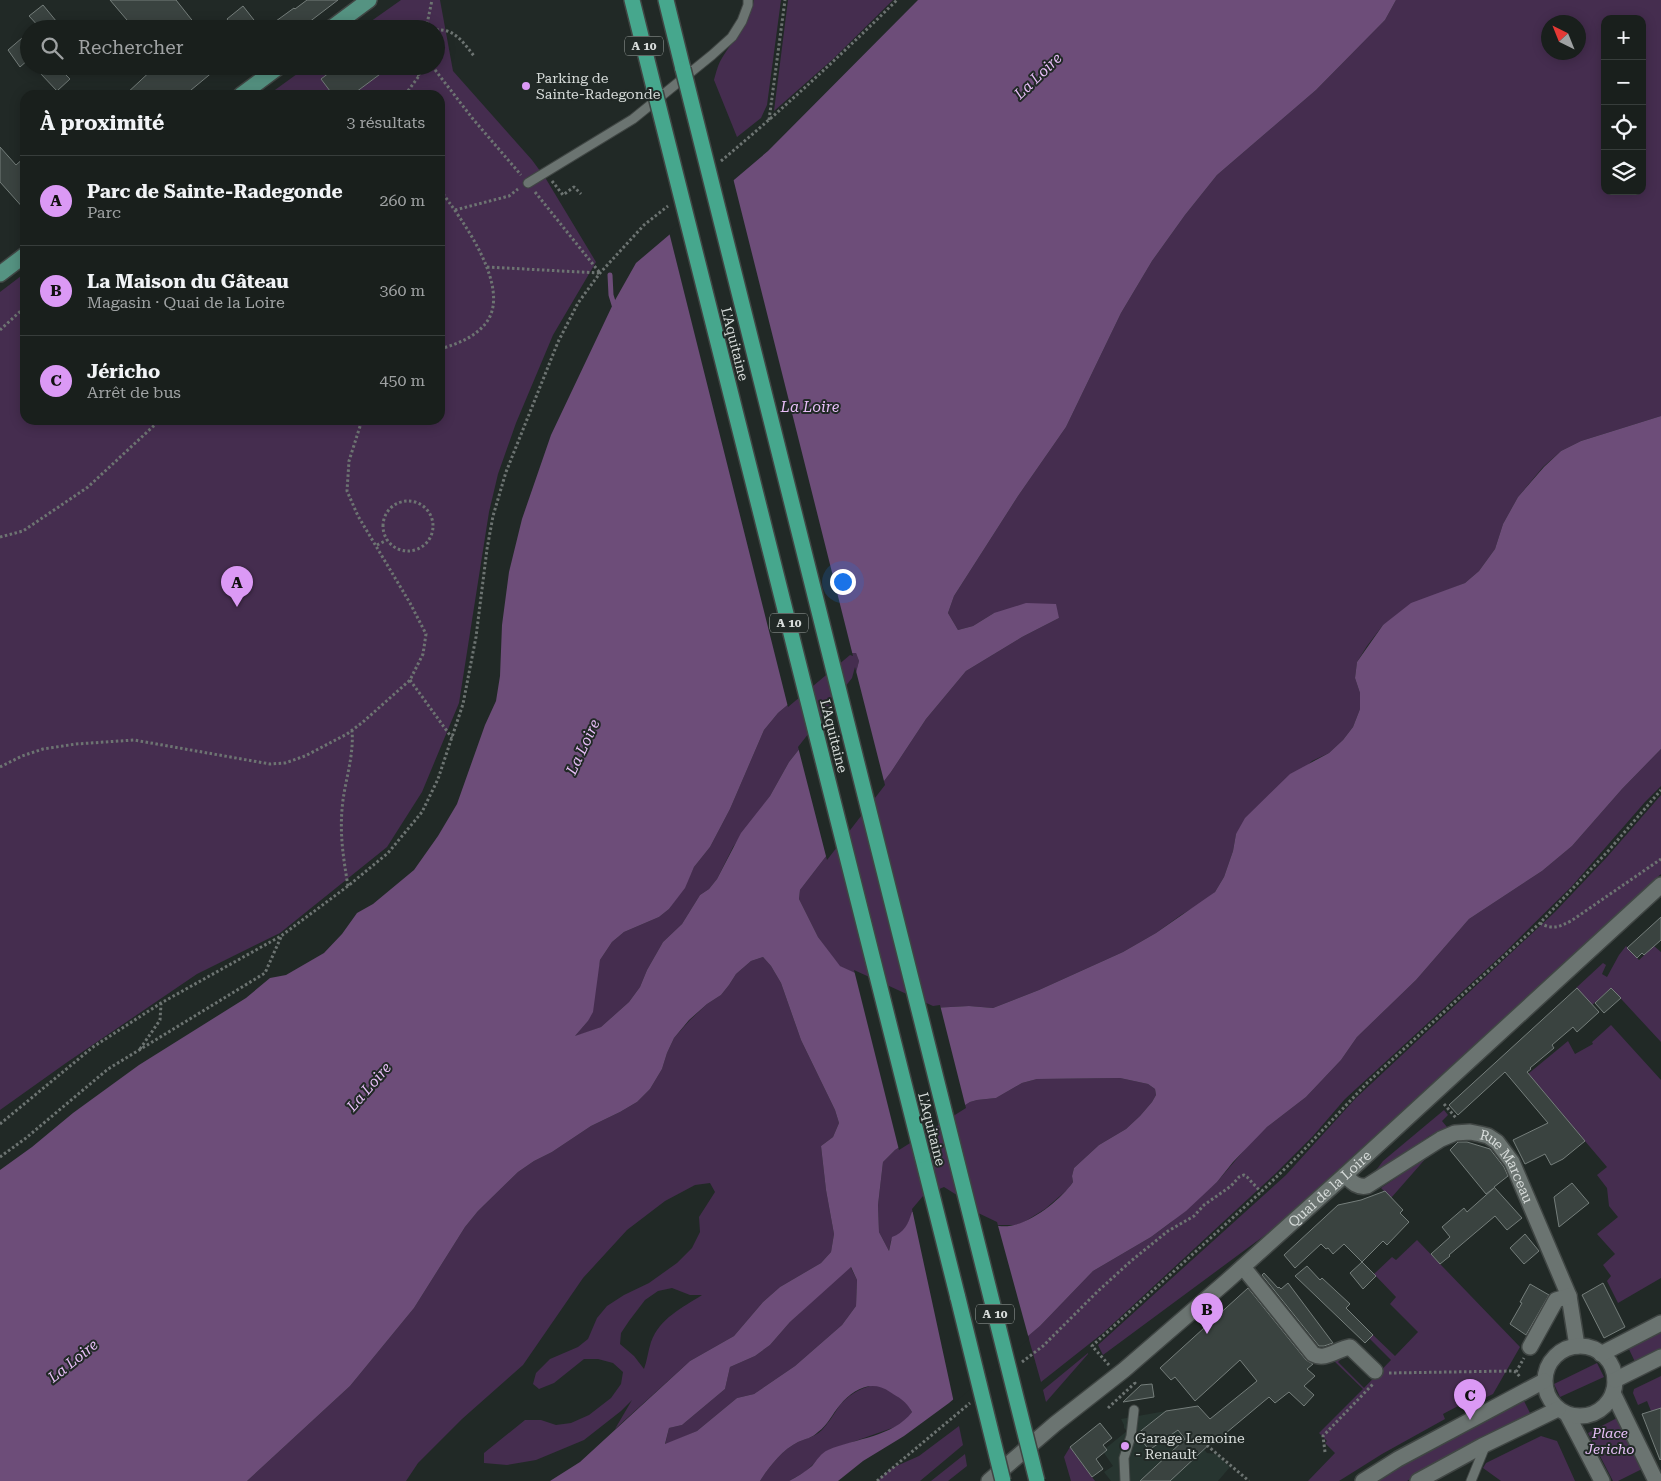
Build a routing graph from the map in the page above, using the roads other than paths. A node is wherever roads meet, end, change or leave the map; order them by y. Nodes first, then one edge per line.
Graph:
1 (369, 0) edge
2 (632, 0) edge
3 (666, 0) edge
4 (748, 0) edge
5 (342, 20) edge
6 (268, 75) edge
7 (248, 90) edge
8 (528, 183) road end
9 (20, 259) edge
10 (0, 274) edge
11 (1661, 885) edge
12 (1345, 1175) junction
13 (1243, 1267) junction
14 (1570, 1296) junction
15 (1661, 1323) edge
16 (1577, 1346) junction
17 (1530, 1347) dead end
18 (1601, 1354) junction
19 (1661, 1357) edge
20 (1378, 1375) road end
21 (1544, 1381) junction
22 (1614, 1386) junction
23 (1134, 1410) dead end
24 (1562, 1412) junction
25 (992, 1434) junction
26 (1486, 1444) junction
27 (990, 1481) edge
28 (1003, 1481) edge
29 (1037, 1481) edge
30 (1125, 1481) edge
31 (1363, 1481) edge
32 (1418, 1481) edge
33 (1471, 1481) edge
34 (1602, 1481) edge
35 (1656, 1481) edge

1 - 5 main road
2 - 25 highway, L'Aquitaine / A 10, bridge
3 - 29 highway, L'Aquitaine / A 10, bridge
4 - 8 lane
6 - 7 main road
9 - 10 main road
11 - 12 street, Quai de la Loire
12 - 13 street, Quai de la Loire
12 - 14 street, Rue Marceau
13 - 20 street
13 - 27 street, Quai de la Loire
14 - 16 street, Rue Marceau
14 - 17 street
15 - 18 street
16 - 18 street
16 - 21 street
18 - 22 street
19 - 22 street
21 - 24 street
21 - 31 street
22 - 24 street
22 - 35 street
23 - 30 lane
24 - 26 street
24 - 34 street
25 - 27 highway, bridge
25 - 28 highway, L'Aquitaine / A 10, bridge
26 - 32 street
26 - 33 lane

